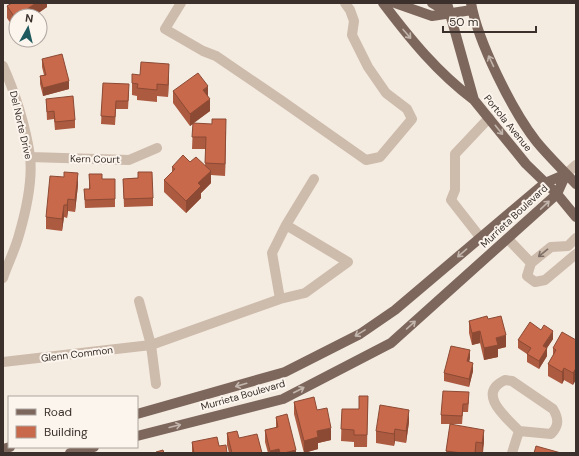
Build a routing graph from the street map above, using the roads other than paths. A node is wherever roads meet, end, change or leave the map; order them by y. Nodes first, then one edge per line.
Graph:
1 (181, 3) edge
2 (345, 3) edge
3 (383, 3) edge
4 (395, 3) edge
5 (432, 3) edge
6 (472, 7) edge
7 (448, 8) edge
8 (3, 66) edge
9 (474, 100) junction
10 (489, 118) junction
11 (157, 148) dead end
12 (30, 157) junction
13 (576, 165) edge
14 (566, 174) junction
15 (314, 179) dead end
16 (545, 183) junction
17 (576, 184) edge
18 (557, 194) junction
19 (576, 217) edge
20 (286, 225) junction
21 (480, 237) junction
22 (576, 238) edge
23 (508, 239) junction
24 (576, 254) edge
25 (531, 263) junction
26 (3, 278) edge
27 (280, 299) junction
28 (139, 301) dead end
29 (151, 345) junction
30 (3, 362) edge
31 (156, 384) dead end
32 (138, 414) edge
33 (519, 431) junction
34 (138, 436) edge
35 (90, 448) edge
36 (70, 453) edge
37 (512, 453) edge

1 - 2 street
3 -> 9 main road
4 - 7 main road
5 - 7 main road
6 - 7 main road
14 -> 6 main road, Portola Avenue
7 - 9 main road, Portola Avenue
8 - 12 street, Del Norte Drive
9 - 10 main road, Portola Avenue
10 -> 16 main road, Portola Avenue
10 - 21 street
11 - 12 street, Kern Court
12 - 26 street, Del Norte Drive
13 - 14 street
14 - 16 main road, Murrieta Boulevard
14 - 17 main road, Portola Avenue
14 - 18 main road, Murrieta Boulevard
15 - 20 street
16 - 18 main road, Portola Avenue
16 - 21 main road, Murrieta Boulevard
18 - 19 main road, Portola Avenue
23 -> 18 main road, Murrieta Boulevard
20 - 27 street
20 - 27 street, Glenn Common
21 -> 32 main road, Murrieta Boulevard
22 -> 25 street
23 - 25 street
34 -> 23 main road, Murrieta Boulevard
24 - 25 street
27 - 29 street, Glenn Common
28 - 29 street
29 - 30 street, Glenn Common
29 - 31 street
33 - 33 street
33 - 37 street
35 - 36 main road

